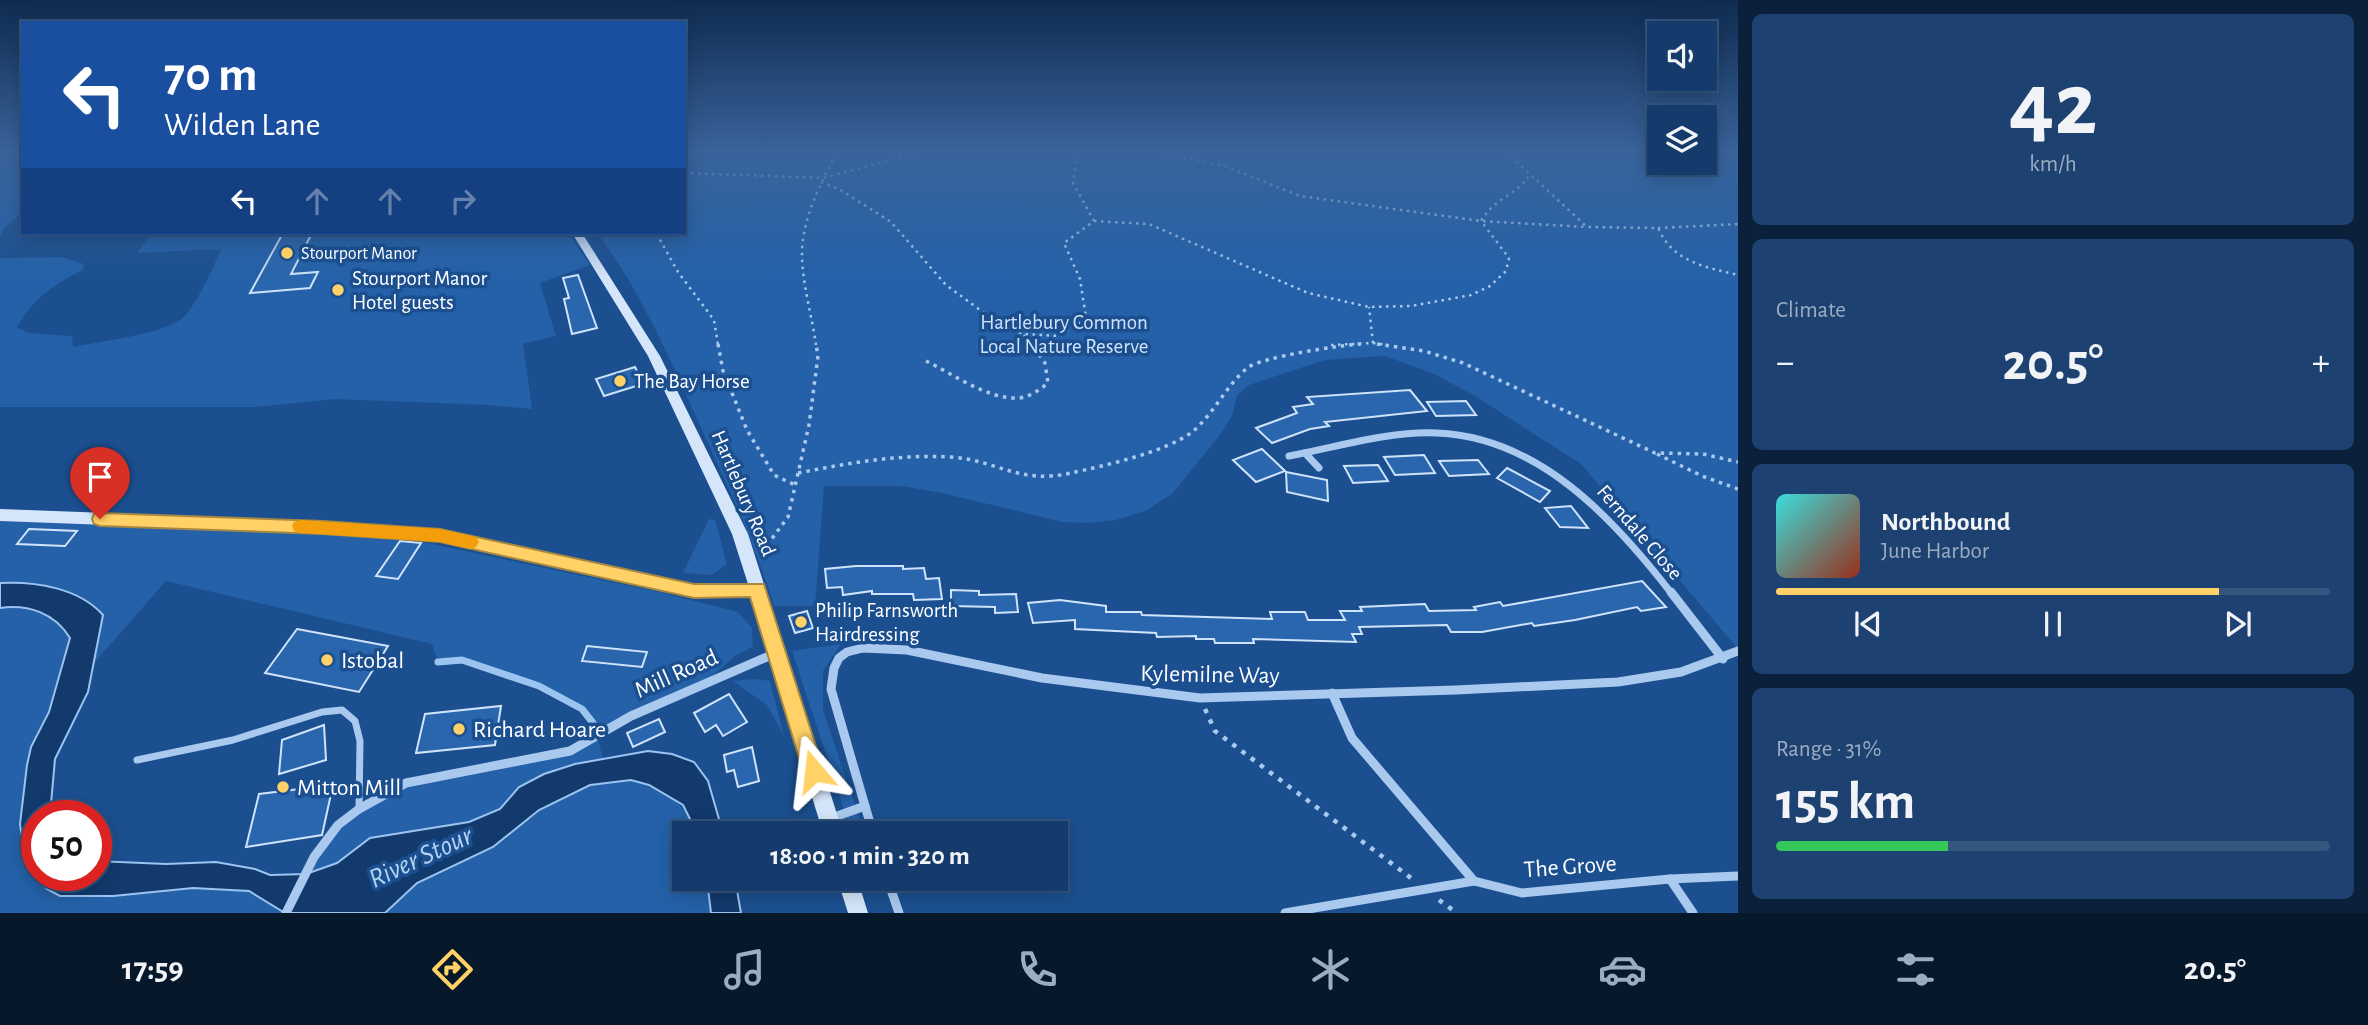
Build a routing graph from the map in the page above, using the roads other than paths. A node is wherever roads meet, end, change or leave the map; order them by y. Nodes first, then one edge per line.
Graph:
1 (579, 235) edge
2 (1305, 453) junction
3 (1289, 456) dead end
4 (1319, 468) dead end
5 (0, 515) edge
6 (757, 590) junction
7 (1738, 651) edge
8 (777, 653) junction
9 (1723, 659) junction
10 (1332, 694) junction
11 (137, 760) dead end
12 (865, 806) junction
13 (359, 809) junction
14 (829, 821) edge
15 (840, 821) edge
16 (869, 821) edge
17 (1738, 876) edge
18 (1671, 878) junction
19 (1474, 881) junction
20 (851, 891) edge
21 (891, 891) edge
22 (286, 913) edge
23 (858, 913) edge
24 (898, 913) edge
25 (1285, 913) edge
26 (1693, 913) edge

1 - 6 main road, Hartlebury Road
2 - 3 street, Ferndale Close
2 - 4 street
2 - 9 street, Ferndale Close
5 - 6 main road
6 - 8 main road, Hartlebury Road
7 - 9 street, Kylemilne Way
8 - 13 street, Mill Road
8 - 14 main road, Hartlebury Road
9 - 10 street, Kylemilne Way
10 - 12 street, Kylemilne Way
10 - 19 street
11 - 13 lane
12 - 15 street
12 - 16 street
13 - 22 street, Mill Road
17 - 18 street, The Grove
18 - 19 street, The Grove
18 - 26 street
19 - 25 street
20 - 23 main road
21 - 24 street

